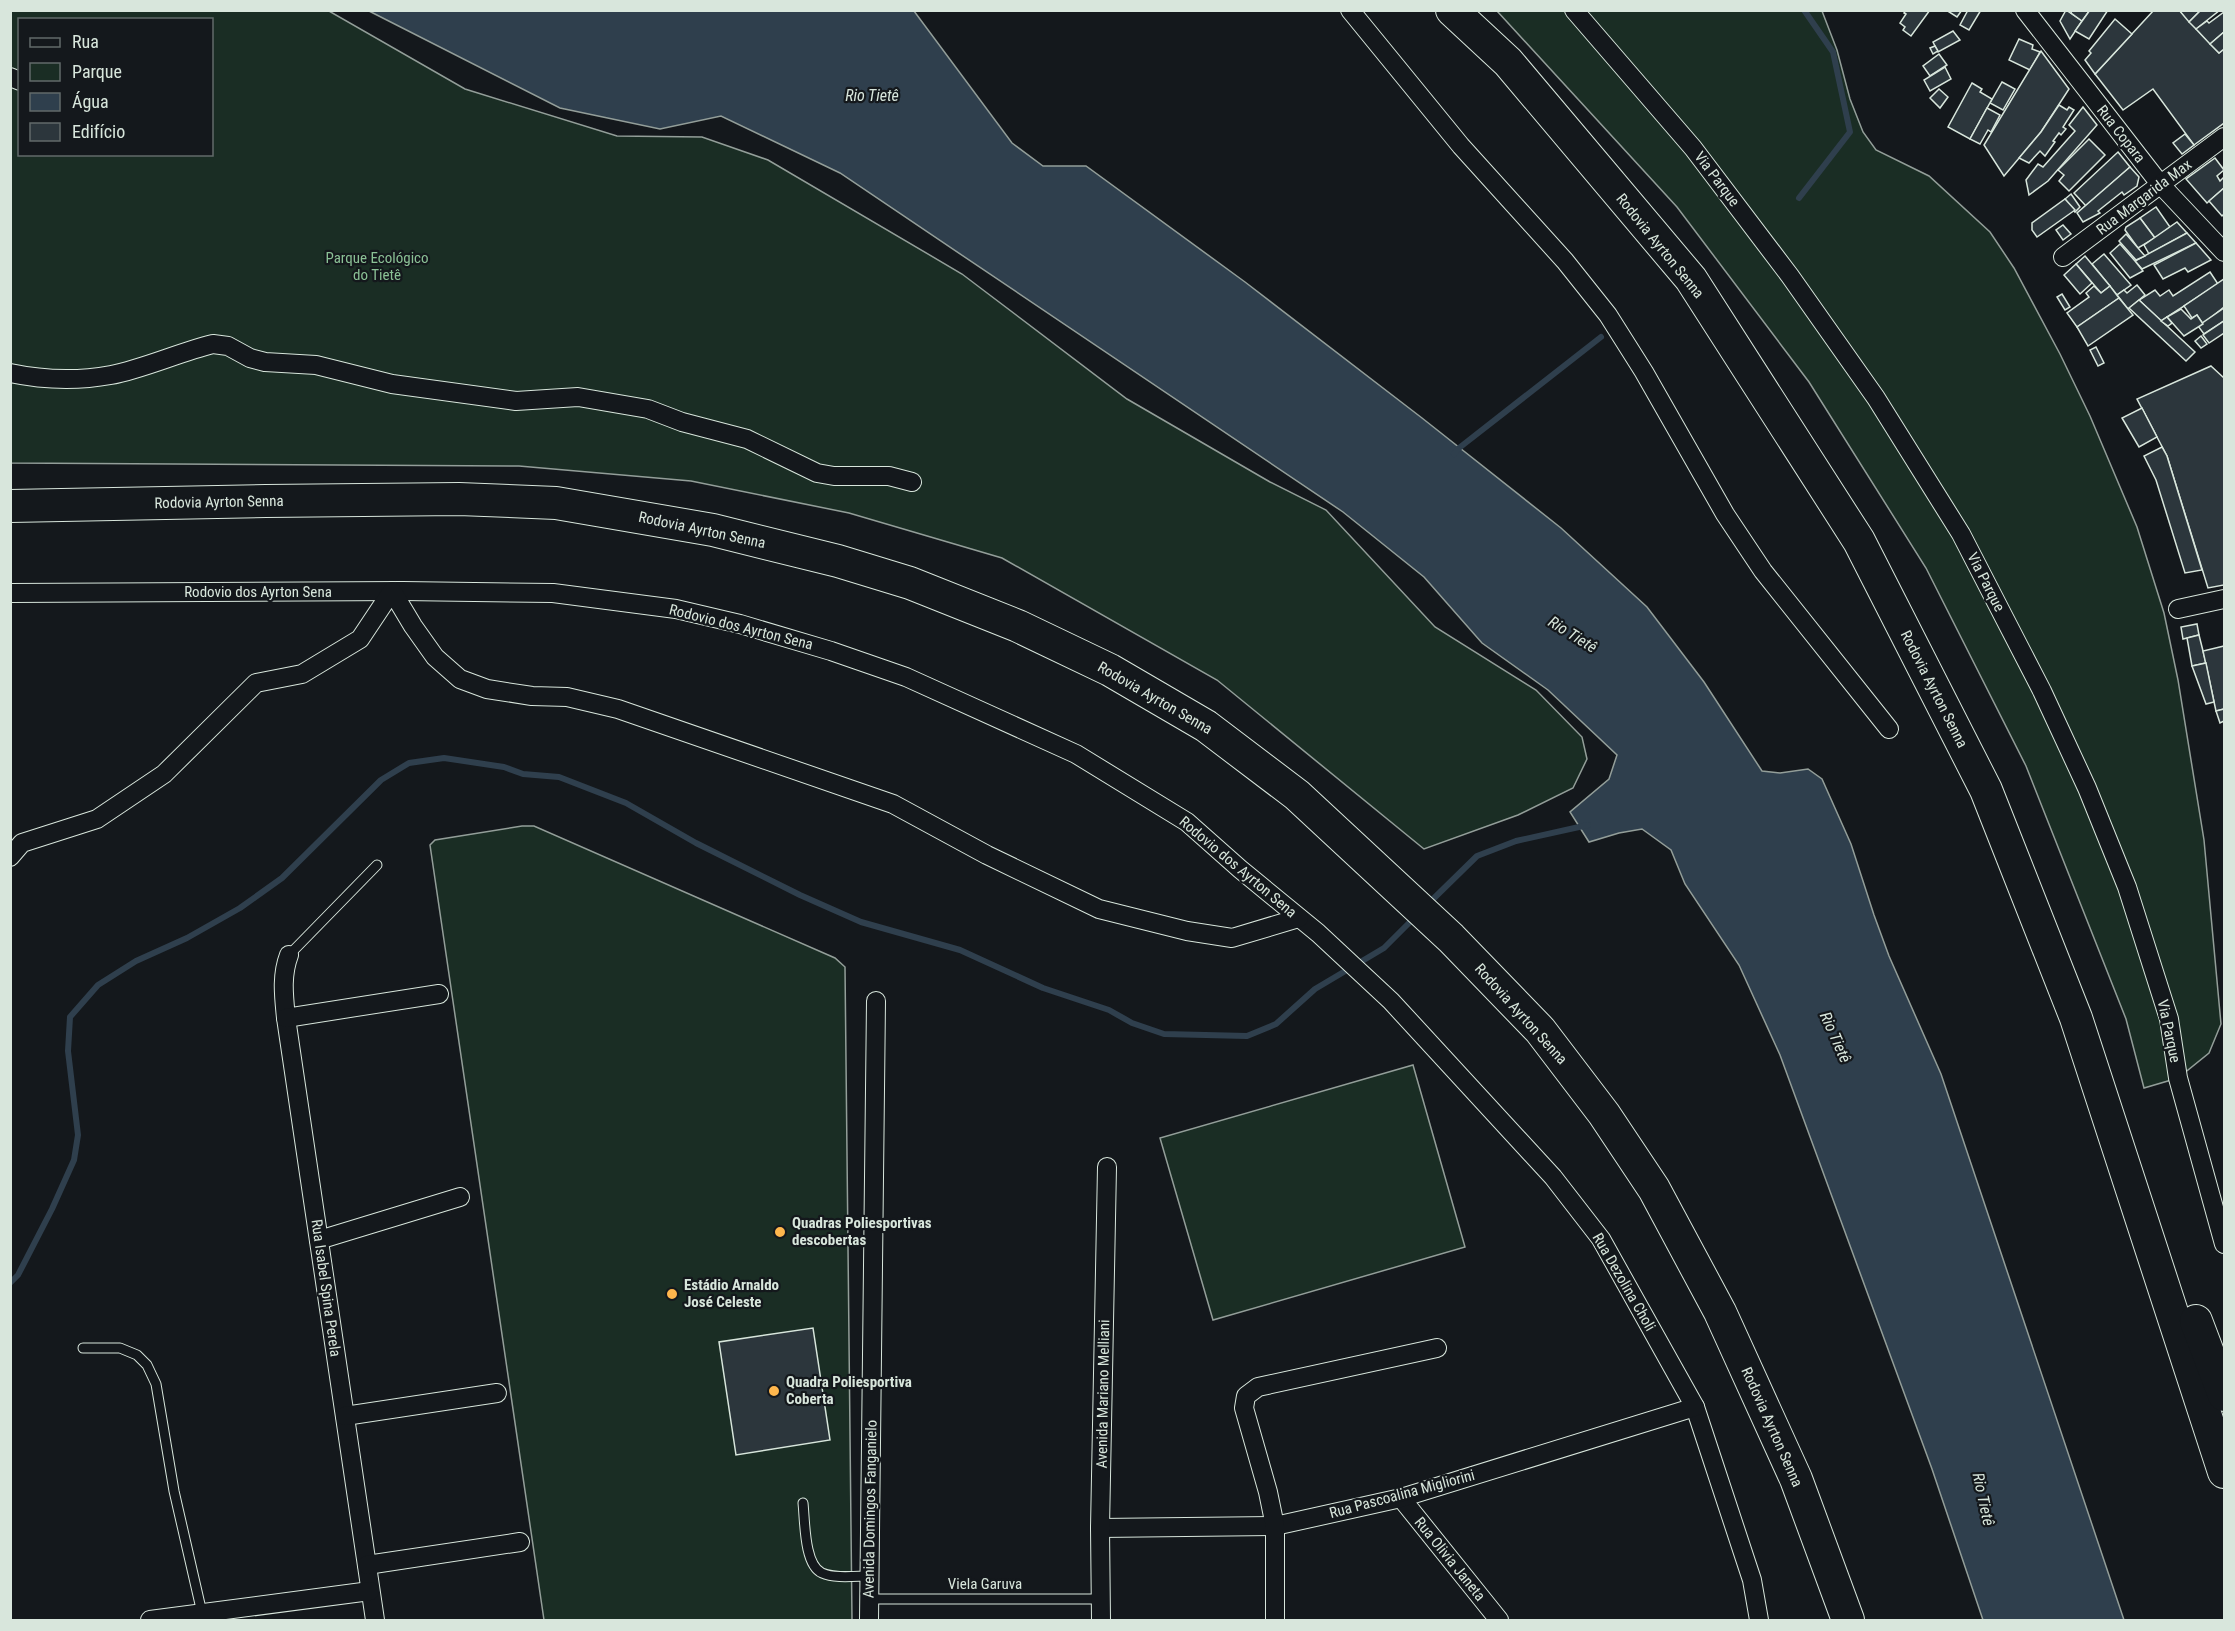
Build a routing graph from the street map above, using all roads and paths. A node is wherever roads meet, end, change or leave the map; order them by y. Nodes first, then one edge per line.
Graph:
1 (1350, 10) edge
2 (1452, 10) edge
3 (1574, 10) edge
4 (2025, 10) edge
5 (2224, 137) edge
6 (2160, 184) junction
7 (2224, 252) edge
8 (2063, 257) dead end
9 (10, 373) edge
10 (912, 482) dead end
11 (10, 506) edge
12 (392, 591) junction
13 (10, 593) edge
14 (2224, 599) edge
15 (2178, 609) dead end
16 (1889, 729) dead end
17 (10, 857) edge
18 (377, 865) dead end
19 (1299, 918) junction
20 (289, 955) joint
21 (440, 994) dead end
22 (876, 1001) dead end
23 (1391, 1001) joint
24 (286, 1018) junction
25 (1107, 1167) dead end
26 (460, 1197) dead end
27 (2147, 1236) junction
28 (319, 1240) junction
29 (2224, 1244) edge
30 (83, 1348) dead end
31 (1437, 1348) dead end
32 (497, 1393) dead end
33 (2224, 1395) edge
34 (1695, 1407) junction
35 (345, 1416) junction
36 (2224, 1472) edge
37 (1401, 1498) junction
38 (803, 1503) dead end
39 (1275, 1526) junction
40 (1100, 1528) junction
41 (520, 1542) dead end
42 (368, 1565) junction
43 (870, 1576) junction
44 (370, 1591) junction
45 (869, 1599) junction
46 (1101, 1599) junction
47 (202, 1613) junction
48 (150, 1620) edge
49 (375, 1620) edge
50 (869, 1620) edge
51 (1101, 1620) edge
52 (1275, 1620) edge
53 (1499, 1620) edge
54 (1759, 1620) edge
55 (1848, 1620) edge

1 - 16 street
2 - 27 highway, Rodovia Ayrton Senna
3 - 29 street, Via Parque
4 - 6 street, Rua Copara
5 - 6 street, Rua Margarida Max
6 - 7 street, Rua Copara
6 - 8 street, Rua Margarida Max
9 - 10 street
11 - 55 highway, Rodovia Ayrton Senna
12 - 13 street, Rodovio dos Ayrton Sena
12 - 17 street
12 - 19 street, Rodovio dos Ayrton Sena
12 - 19 street
14 - 15 street
18 - 20 lane
19 - 23 street, Rodovio dos Ayrton Sena
20 - 24 street, Rua Isabel Spina Perela
21 - 24 street
22 - 43 street, Avenida Domingos Fanganielo
23 - 34 street, Rua Dezolina Choli
24 - 28 street, Rua Isabel Spina Perela
25 - 40 street, Avenida Mariano Melliani
26 - 28 street
27 - 33 highway
27 - 36 highway, Rodovia Ayrton Senna
28 - 35 street, Rua Isabel Spina Perela
30 - 47 lane
31 - 39 street
32 - 35 street
34 - 37 street, Rua Pascoalina Migliorini
34 - 54 street, Rua Dezolina Choli
35 - 42 street, Rua Isabel Spina Perela
37 - 39 street, Rua Pascoalina Migliorini
37 - 53 street, Rua Olivia Janeta
38 - 43 lane
39 - 40 street, Rua Pascoalina Migliorini
39 - 52 street
40 - 46 street, Avenida Mariano Melliani
41 - 42 street
42 - 44 street, Rua Isabel Spina Perela
43 - 45 street, Avenida Domingos Fanganielo
44 - 47 street
44 - 49 street, Rua Isabel Spina Perela
45 - 46 lane, Viela Garuva
45 - 50 street, Avenida Domingos Fanganielo
46 - 51 street, Avenida Mariano Melliani
47 - 48 street

